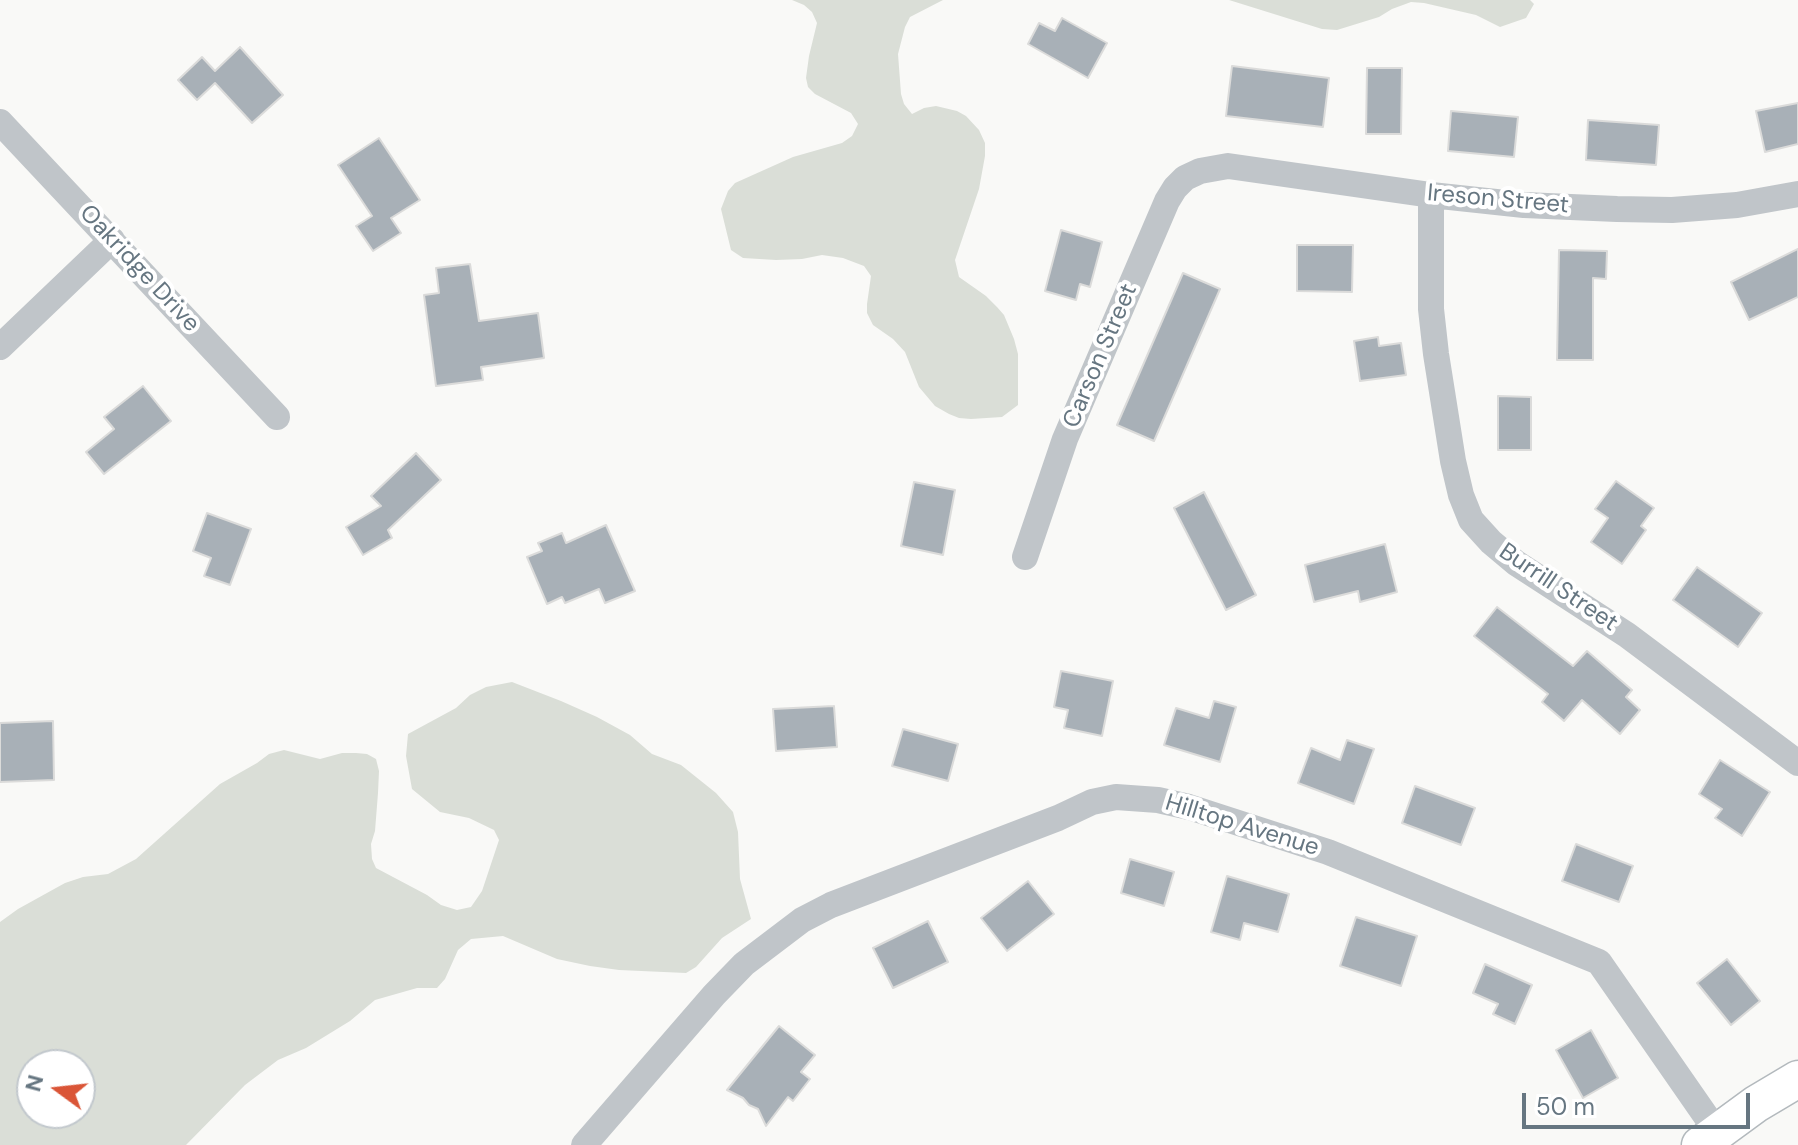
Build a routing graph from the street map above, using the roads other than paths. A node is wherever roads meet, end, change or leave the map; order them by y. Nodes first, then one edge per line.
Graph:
1 (0, 122) edge
2 (1200, 171) joint
3 (1798, 194) edge
4 (1431, 195) junction
5 (112, 240) junction
6 (0, 347) edge
7 (277, 417) dead end
8 (1025, 557) dead end
9 (1798, 763) edge
10 (1798, 1079) edge
11 (1709, 1139) edge
12 (584, 1145) edge

1 - 5 street, Oakridge Drive
2 - 4 street, Ireson Street
2 - 8 street, Carson Street
3 - 4 street, Ireson Street
4 - 9 street, Burrill Street
5 - 6 street
5 - 7 street, Oakridge Drive
10 - 11 main road
11 - 12 street, Hilltop Avenue

